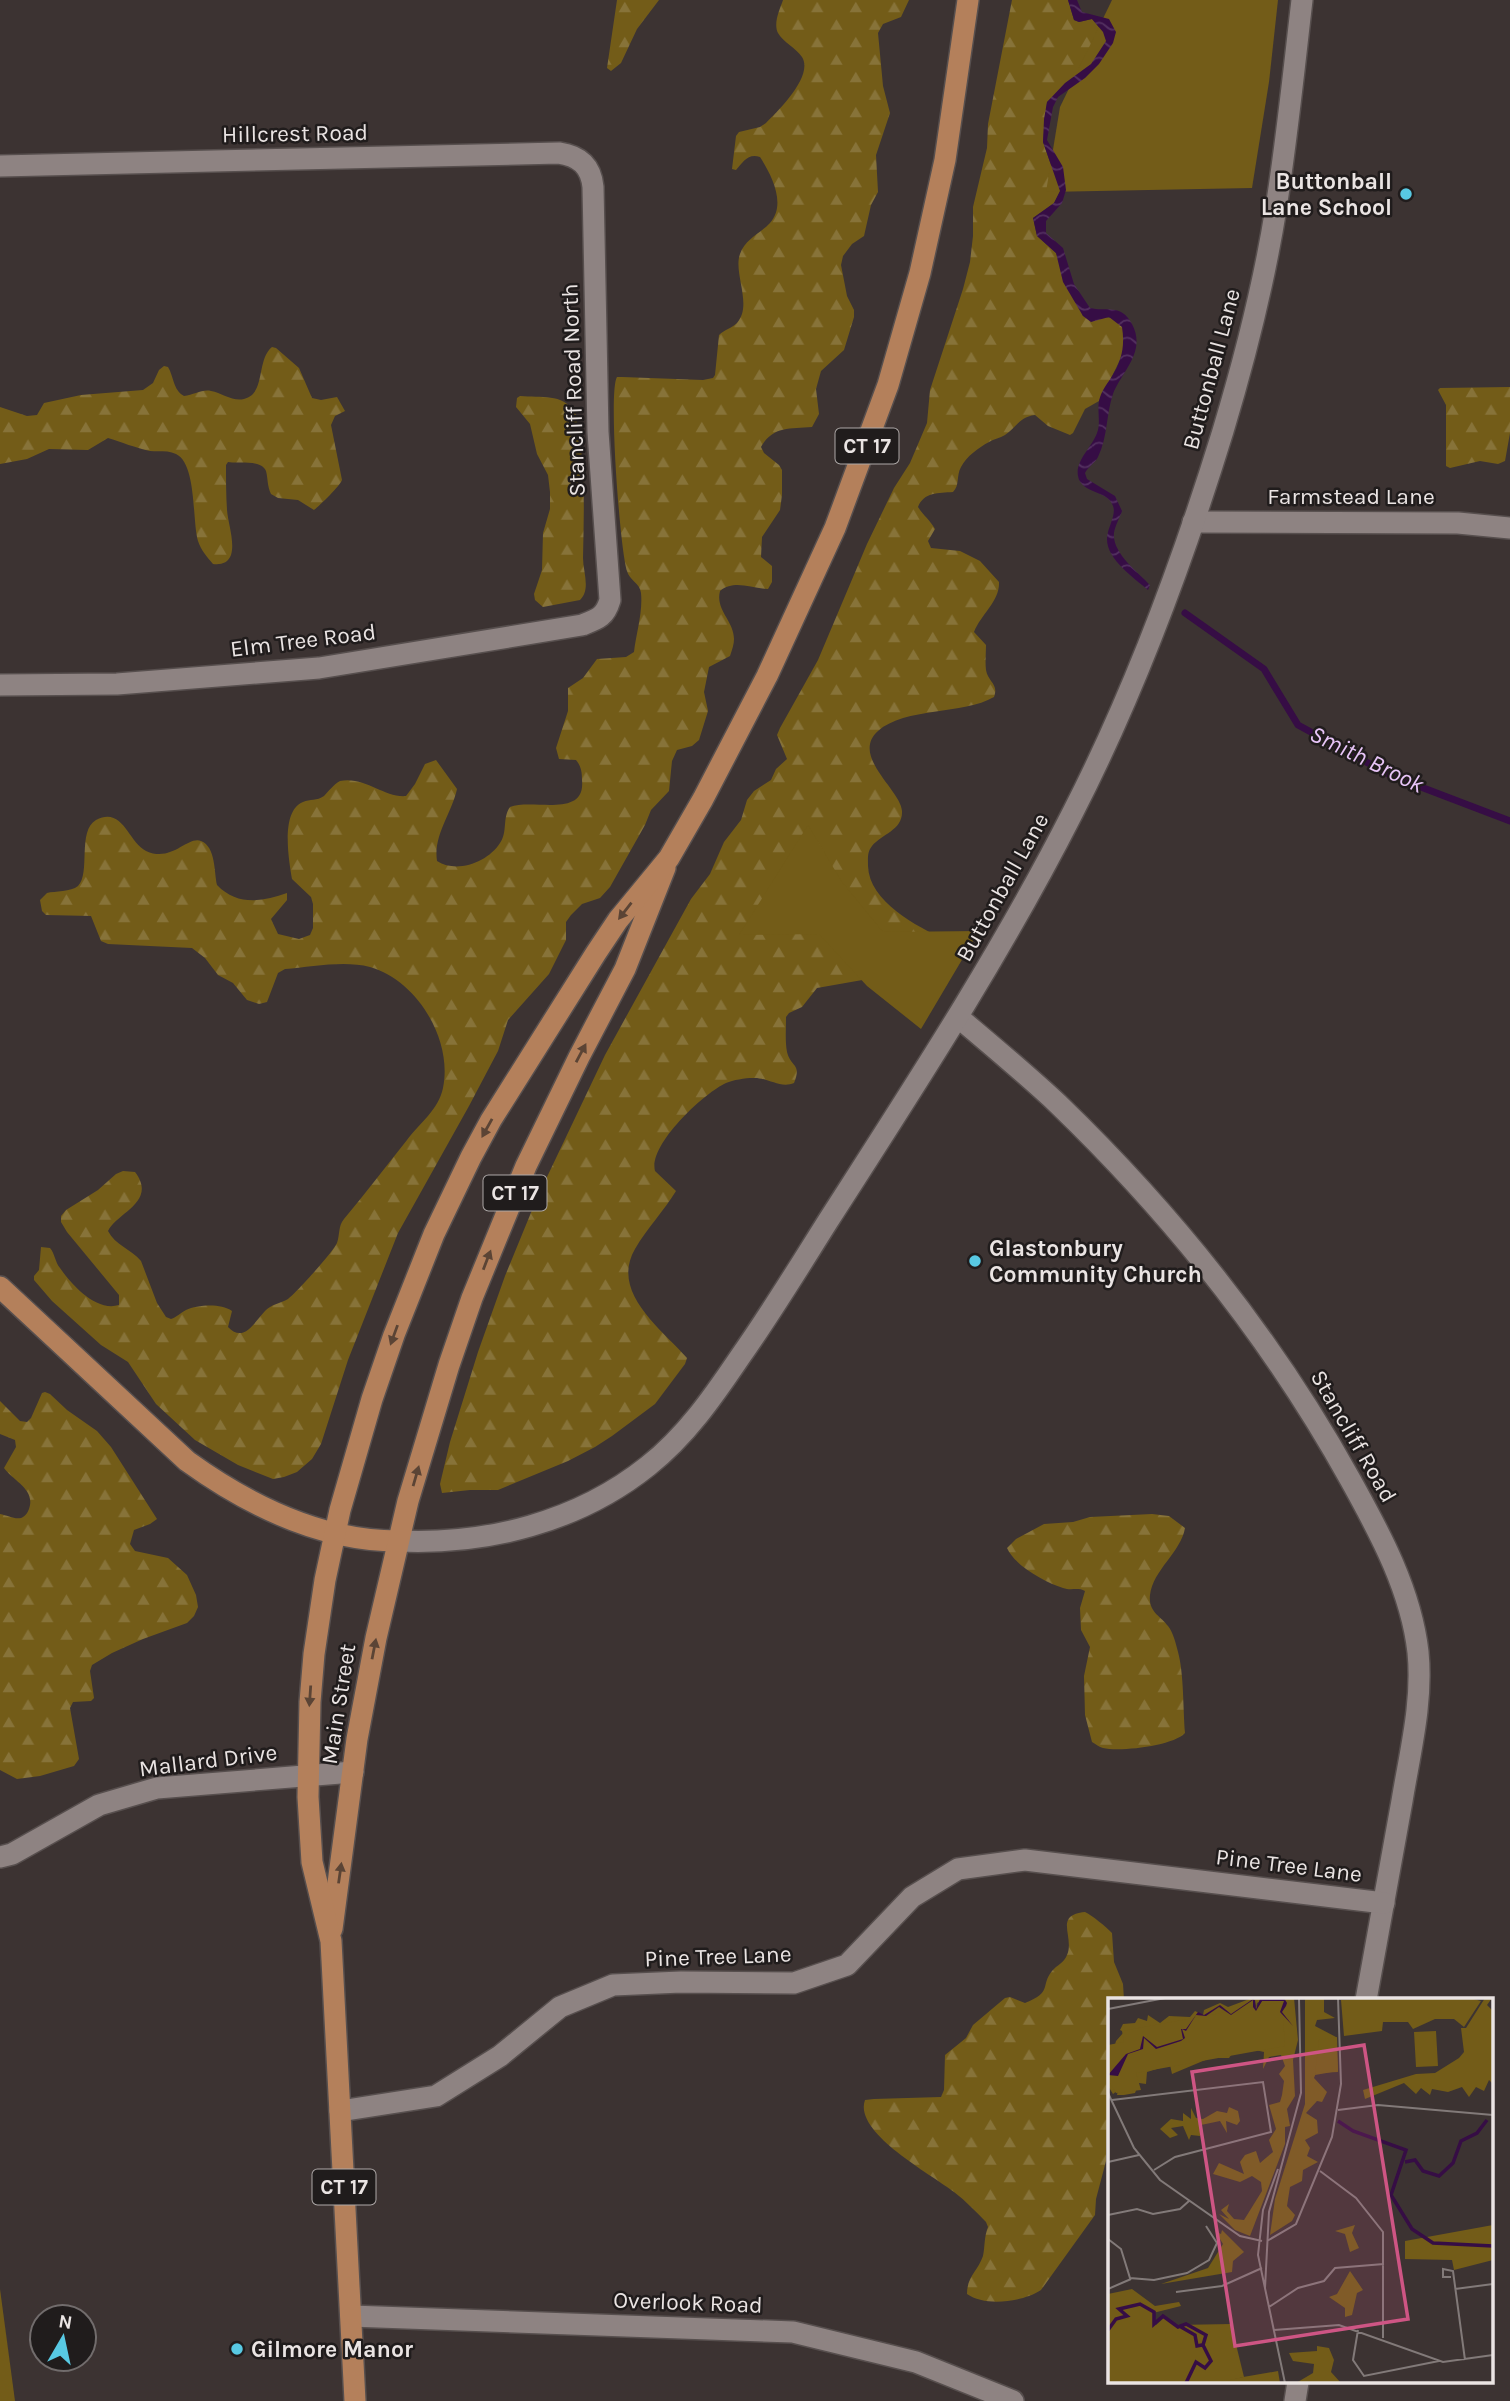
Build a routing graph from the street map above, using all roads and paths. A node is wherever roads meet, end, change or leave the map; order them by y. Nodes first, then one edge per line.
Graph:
1 (968, 0) edge
2 (1302, 0) edge
3 (0, 166) edge
4 (587, 167) joint
5 (1193, 523) junction
6 (1510, 527) edge
7 (607, 611) joint
8 (0, 685) edge
9 (668, 858) junction
10 (958, 1017) junction
11 (0, 1287) edge
12 (335, 1532) junction
13 (398, 1541) junction
14 (353, 1772) junction
15 (308, 1775) junction
16 (0, 1857) edge
17 (1384, 1903) junction
18 (331, 1941) junction
19 (1366, 1998) edge
20 (340, 2111) junction
21 (351, 2316) junction
22 (355, 2401) edge
23 (1013, 2401) edge

1 - 9 main road, CT 17
2 - 5 street, Buttonball Lane
3 - 4 street, Hillcrest Road
4 - 7 street, Stancliff Road North
5 - 6 street, Farmstead Lane
5 - 10 street, Buttonball Lane
7 - 8 street, Elm Tree Road
9 -> 12 main road, CT 17
13 -> 9 main road, CT 17
10 - 13 street, Buttonball Lane
10 - 17 street, Stancliff Road
11 - 12 main road
12 - 13 main road
12 -> 15 main road, Main Street / CT 17
14 -> 13 main road, Main Street / CT 17
14 - 15 street, Mallard Drive
18 -> 14 main road, Main Street / CT 17
15 - 16 street, Mallard Drive
15 - 18 main road, Main Street / CT 17
17 - 19 street, Stancliff Road
17 - 20 street, Pine Tree Lane
18 - 20 main road, Main Street / CT 17
20 - 21 main road, Main Street / CT 17
21 - 22 main road, Main Street / CT 17
21 - 23 street, Overlook Road

